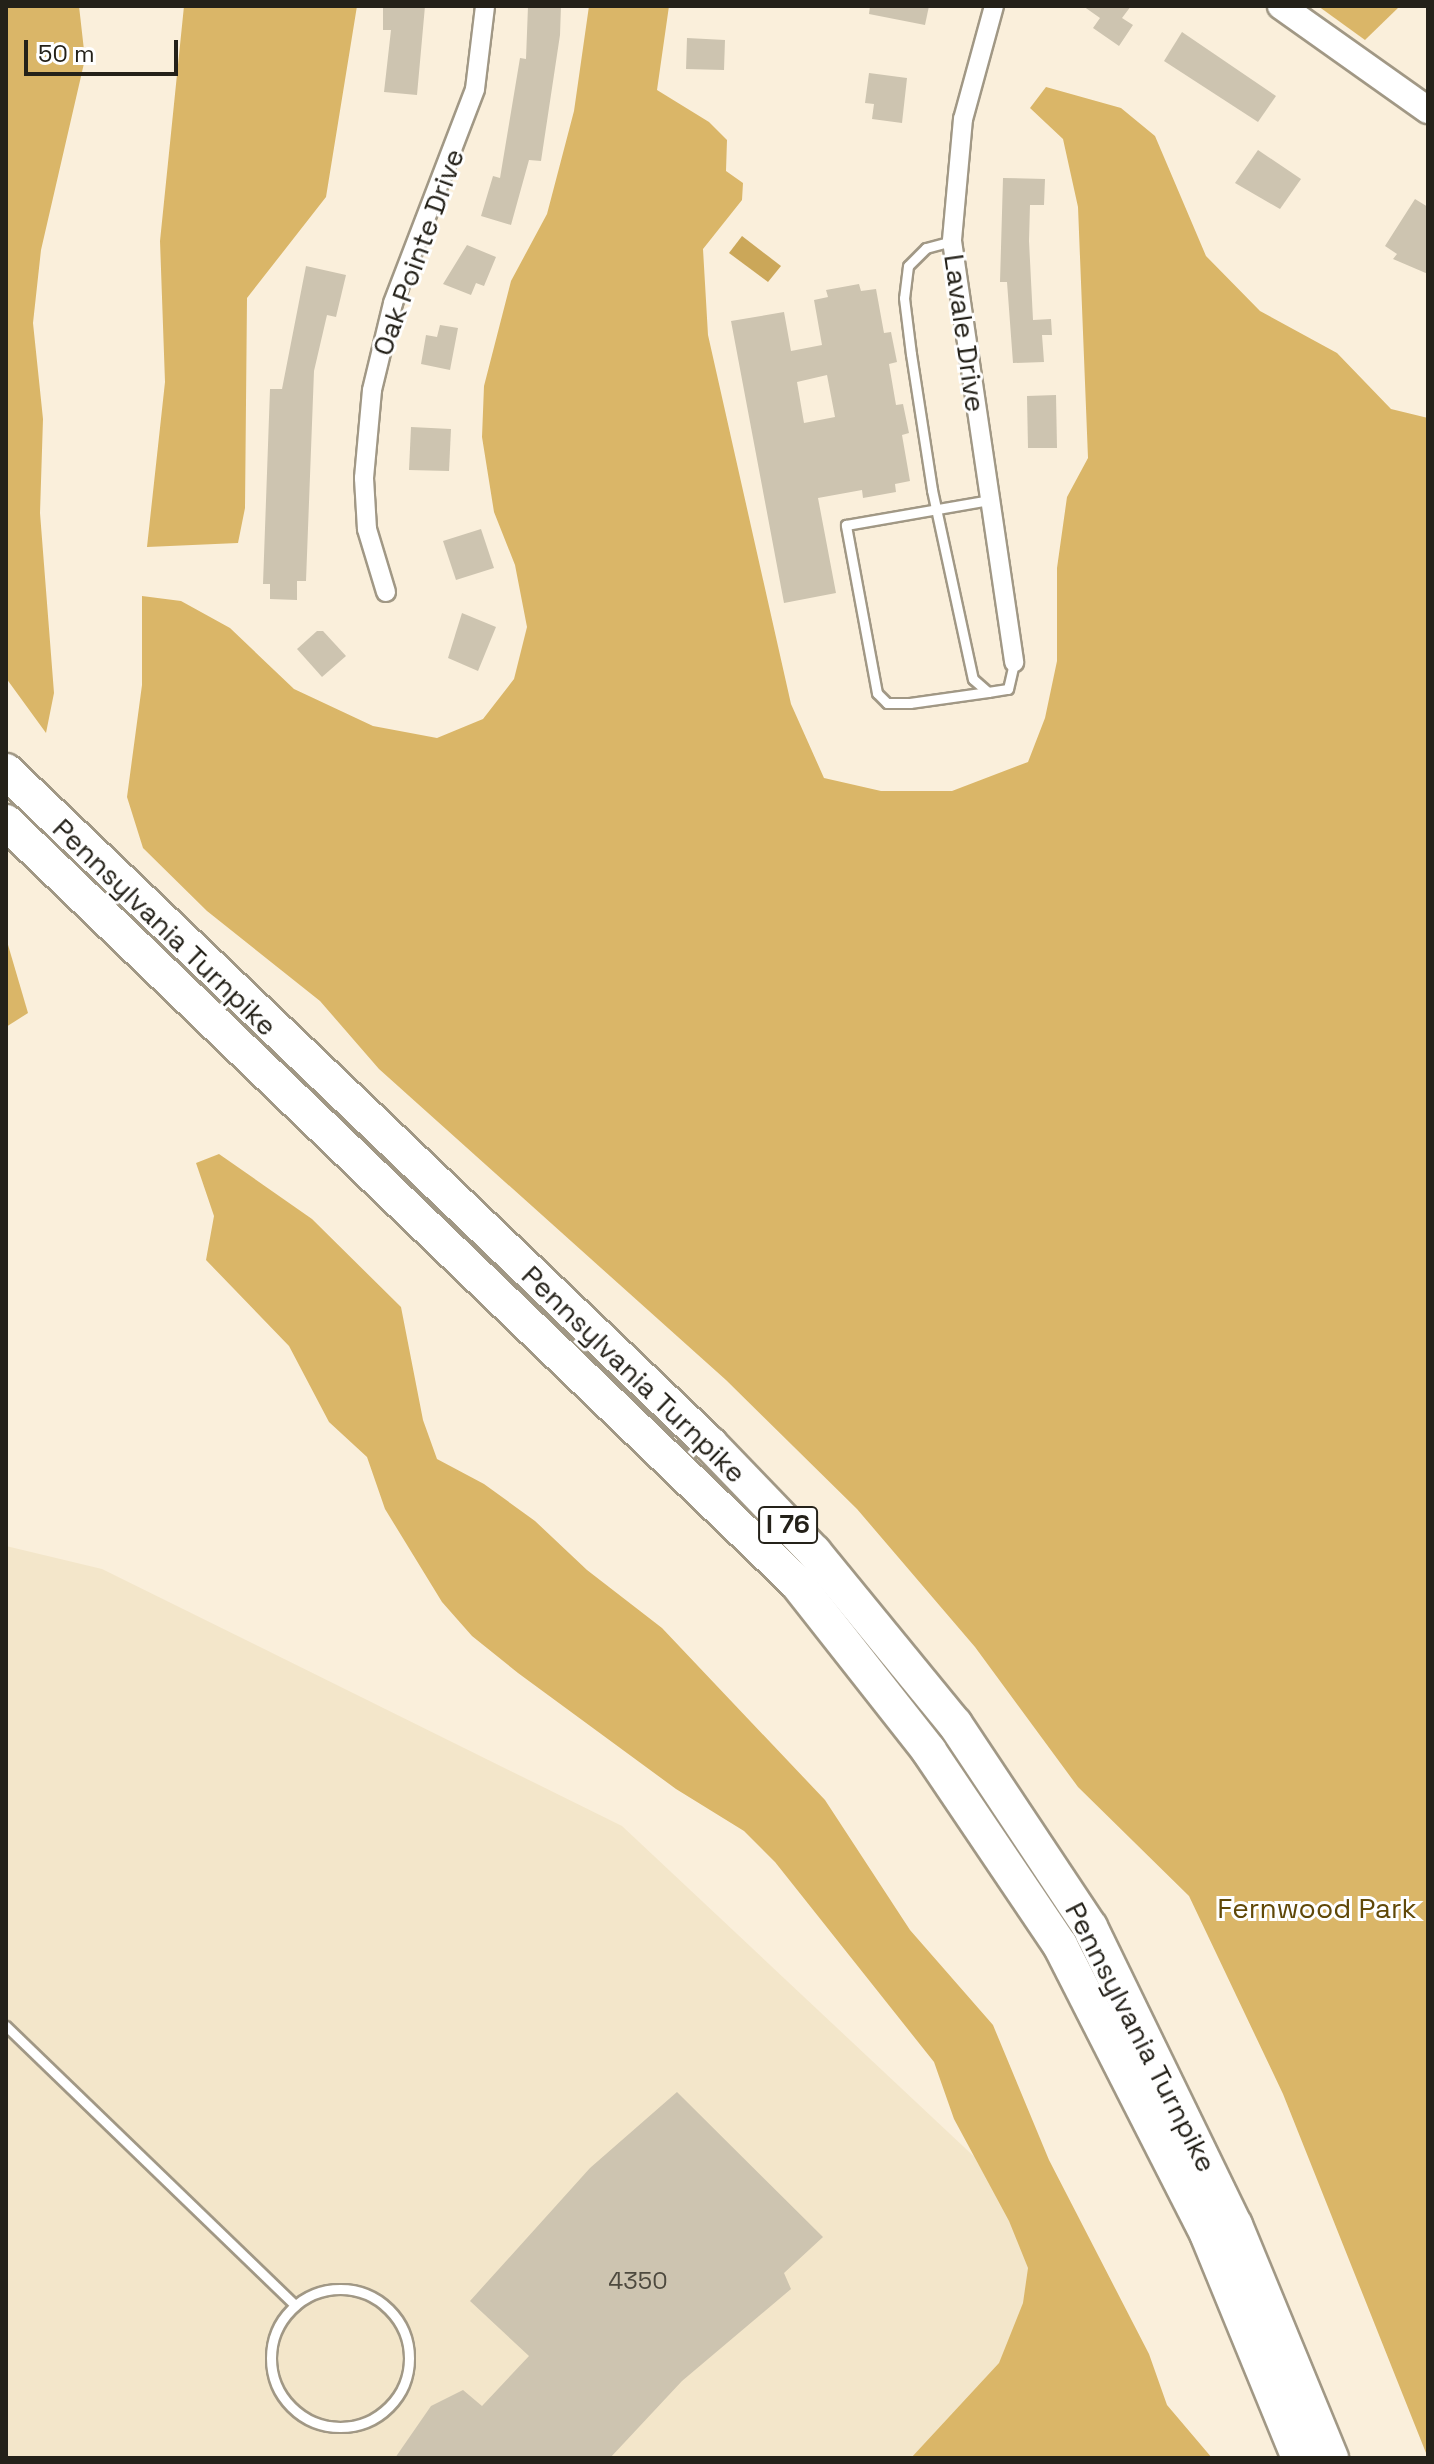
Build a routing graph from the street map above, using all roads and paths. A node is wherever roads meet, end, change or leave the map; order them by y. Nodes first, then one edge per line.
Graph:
1 (485, 6) edge
2 (994, 6) edge
3 (1281, 6) edge
4 (1428, 110) edge
5 (952, 241) junction
6 (989, 500) junction
7 (938, 512) junction
8 (386, 592) dead end
9 (1014, 662) joint
10 (988, 692) junction
11 (6, 771) edge
12 (6, 822) edge
13 (6, 2026) edge
14 (295, 2305) junction
15 (1299, 2458) edge
16 (1331, 2458) edge

1 - 8 street, Oak Pointe Drive
2 - 5 street, Lavale Drive
3 - 4 main road
5 - 6 street, Lavale Drive
5 - 7 lane
6 - 7 lane
6 - 9 street, Lavale Drive
7 - 10 lane
7 - 10 lane
9 - 10 lane
11 - 16 highway, Pennsylvania Turnpike / I 76
12 - 15 highway, Pennsylvania Turnpike / I 76
13 - 14 lane
14 - 14 lane

